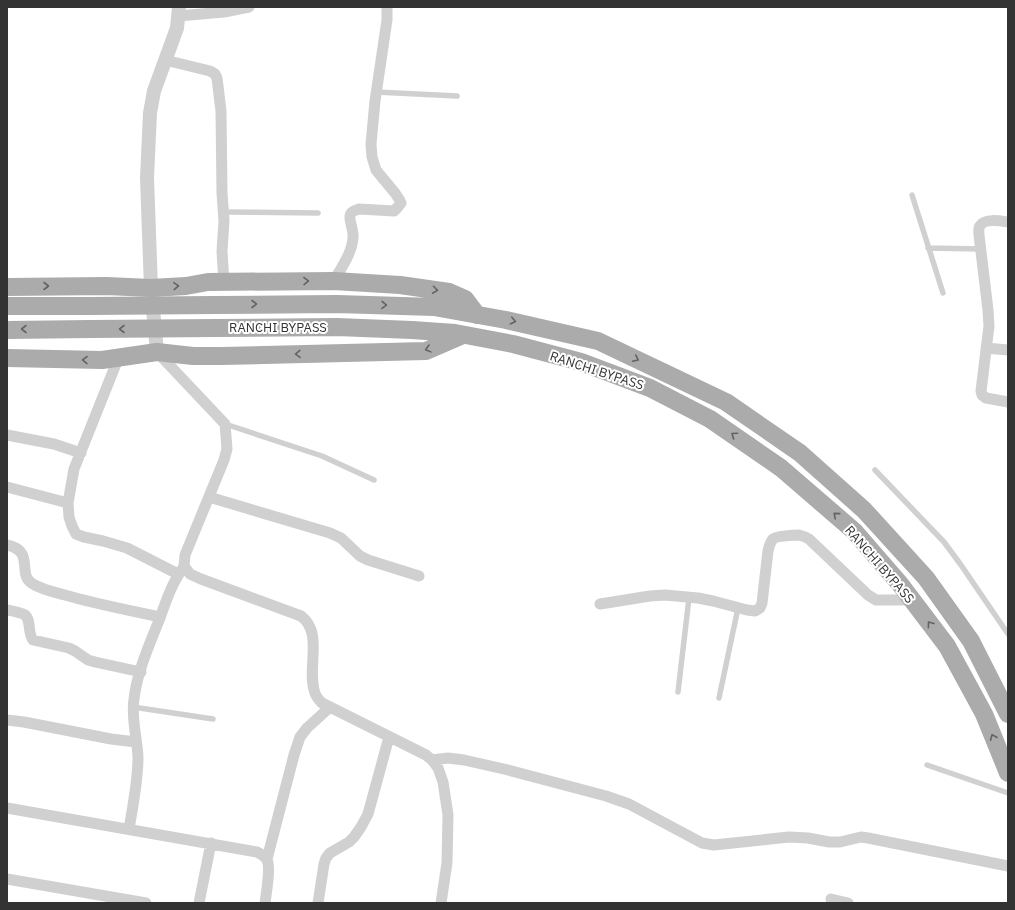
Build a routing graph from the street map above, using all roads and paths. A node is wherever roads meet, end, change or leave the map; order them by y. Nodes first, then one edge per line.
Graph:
1 (249, 7) edge
2 (387, 7) edge
3 (178, 11) edge
4 (165, 60) junction
5 (376, 92) junction
6 (457, 96) dead end
7 (912, 195) dead end
8 (223, 212) junction
9 (318, 213) dead end
10 (1008, 222) edge
11 (928, 248) junction
12 (981, 249) junction
13 (334, 281) junction
14 (224, 283) junction
15 (7, 286) edge
16 (151, 288) junction
17 (942, 293) dead end
18 (7, 306) edge
19 (477, 315) junction
20 (7, 330) edge
21 (464, 335) junction
22 (986, 348) junction
23 (1008, 350) edge
24 (157, 352) junction
25 (7, 358) edge
26 (118, 359) junction
27 (1008, 402) edge
28 (225, 424) junction
29 (7, 435) edge
30 (81, 453) junction
31 (875, 470) dead end
32 (374, 480) dead end
33 (7, 487) edge
34 (209, 497) junction
35 (68, 503) junction
36 (7, 545) edge
37 (181, 570) junction
38 (419, 576) dead end
39 (689, 598) junction
40 (912, 600) junction
41 (600, 604) dead end
42 (738, 608) junction
43 (7, 610) edge
44 (160, 617) junction
45 (1008, 634) edge
46 (141, 672) junction
47 (678, 692) dead end
48 (719, 698) dead end
49 (133, 707) junction
50 (330, 707) junction
51 (1008, 714) edge
52 (213, 718) dead end
53 (7, 720) edge
54 (389, 737) junction
55 (136, 742) junction
56 (432, 760) junction
57 (927, 765) dead end
58 (1008, 773) edge
59 (1008, 793) edge
60 (7, 808) edge
61 (129, 829) junction
62 (211, 843) junction
63 (267, 859) junction
64 (1008, 866) edge
65 (7, 880) edge
66 (831, 898) dead end
67 (146, 903) edge
68 (199, 903) edge
69 (265, 903) edge
70 (318, 903) edge
71 (441, 903) edge
72 (848, 903) edge

1 - 3 street
2 - 5 street
3 - 4 street
4 - 8 street
4 - 16 street
5 - 6 lane
5 - 13 street
7 - 11 lane
8 - 9 lane
8 - 14 street
10 - 12 street
11 - 12 lane
11 - 17 lane
12 - 22 street
14 -> 13 main road
13 -> 19 main road
16 -> 14 main road
15 -> 16 main road
16 - 24 street
18 -> 19 main road, RANCHI BYPASS, bridge
19 -> 51 main road, RANCHI BYPASS
21 -> 20 main road, RANCHI BYPASS, bridge
21 -> 24 main road
40 -> 21 main road, RANCHI BYPASS
22 - 23 street
22 - 27 street
24 - 26 main road
24 - 28 street
26 -> 25 main road
26 - 30 street
28 - 32 lane
28 - 34 street
29 - 30 street
30 - 35 street
31 - 45 lane
33 - 35 street
34 - 37 street
34 - 38 street
35 - 37 street
36 - 44 street
37 - 44 street
37 - 50 street
39 - 41 street
39 - 42 street
39 - 47 lane
40 - 42 street
58 -> 40 main road, RANCHI BYPASS
42 - 48 lane
43 - 46 street
44 - 46 street
46 - 49 street
49 - 52 lane
49 - 55 street
50 - 54 street
50 - 63 street
53 - 55 street
54 - 56 street
54 - 70 street
55 - 61 street
56 - 64 street
56 - 71 street
57 - 59 lane
60 - 61 street
61 - 62 street
62 - 63 street
62 - 68 street
63 - 69 street
65 - 67 street
66 - 72 street

